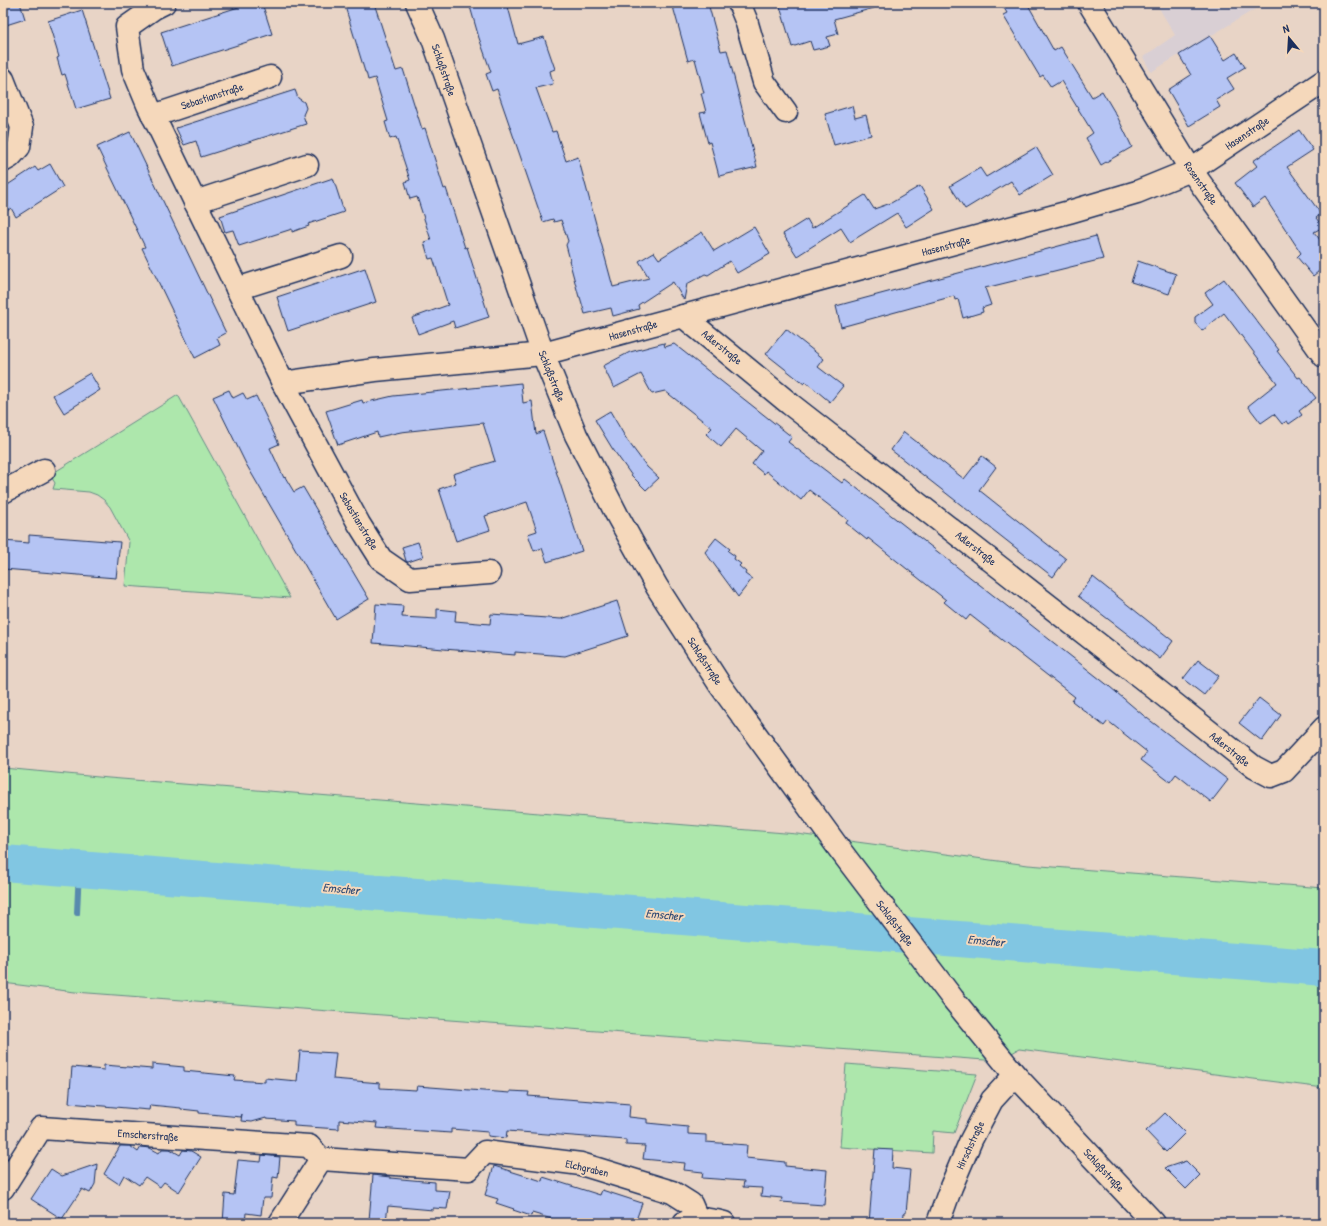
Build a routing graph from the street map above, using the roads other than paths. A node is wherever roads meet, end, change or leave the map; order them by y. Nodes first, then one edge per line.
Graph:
1 (164, 3) edge
2 (417, 3) edge
3 (739, 3) edge
4 (1089, 3) edge
5 (270, 77) dead end
6 (3, 79) edge
7 (1324, 81) edge
8 (786, 112) dead end
9 (153, 116) junction
10 (3, 161) edge
11 (307, 165) dead end
12 (1191, 170) junction
13 (194, 202) junction
14 (341, 256) dead end
15 (237, 289) junction
16 (683, 316) junction
17 (1323, 353) edge
18 (543, 354) junction
19 (283, 383) junction
20 (44, 470) dead end
21 (3, 492) edge
22 (489, 573) dead end
23 (1324, 728) edge
24 (1015, 1075) junction
25 (321, 1159) junction
26 (3, 1188) edge
27 (690, 1221) edge
28 (280, 1223) edge
29 (724, 1223) edge
30 (938, 1223) edge
31 (1154, 1223) edge

1 - 9 street, Sebastianstraße
2 - 18 street, Schloßstraße
3 - 8 street
4 - 12 street, Rosenstraße
5 - 9 street, Sebastianstraße
6 - 10 street
7 - 12 street, Hasenstraße
9 - 13 street, Sebastianstraße
11 - 13 street
12 - 16 street, Hasenstraße
12 - 17 street, Rosenstraße
13 - 15 street, Sebastianstraße
14 - 15 street
15 - 19 street, Sebastianstraße
16 - 18 street, Hasenstraße
16 - 23 street, Adlerstraße
18 - 19 street
18 - 24 street, Schloßstraße
19 - 22 street, Sebastianstraße
20 - 21 street
24 - 30 street, Hirschstraße
24 - 31 street, Schloßstraße
25 - 26 street, Emscherstraße
25 - 27 street, Elchgraben
25 - 28 street
27 - 29 street, Elchgraben

